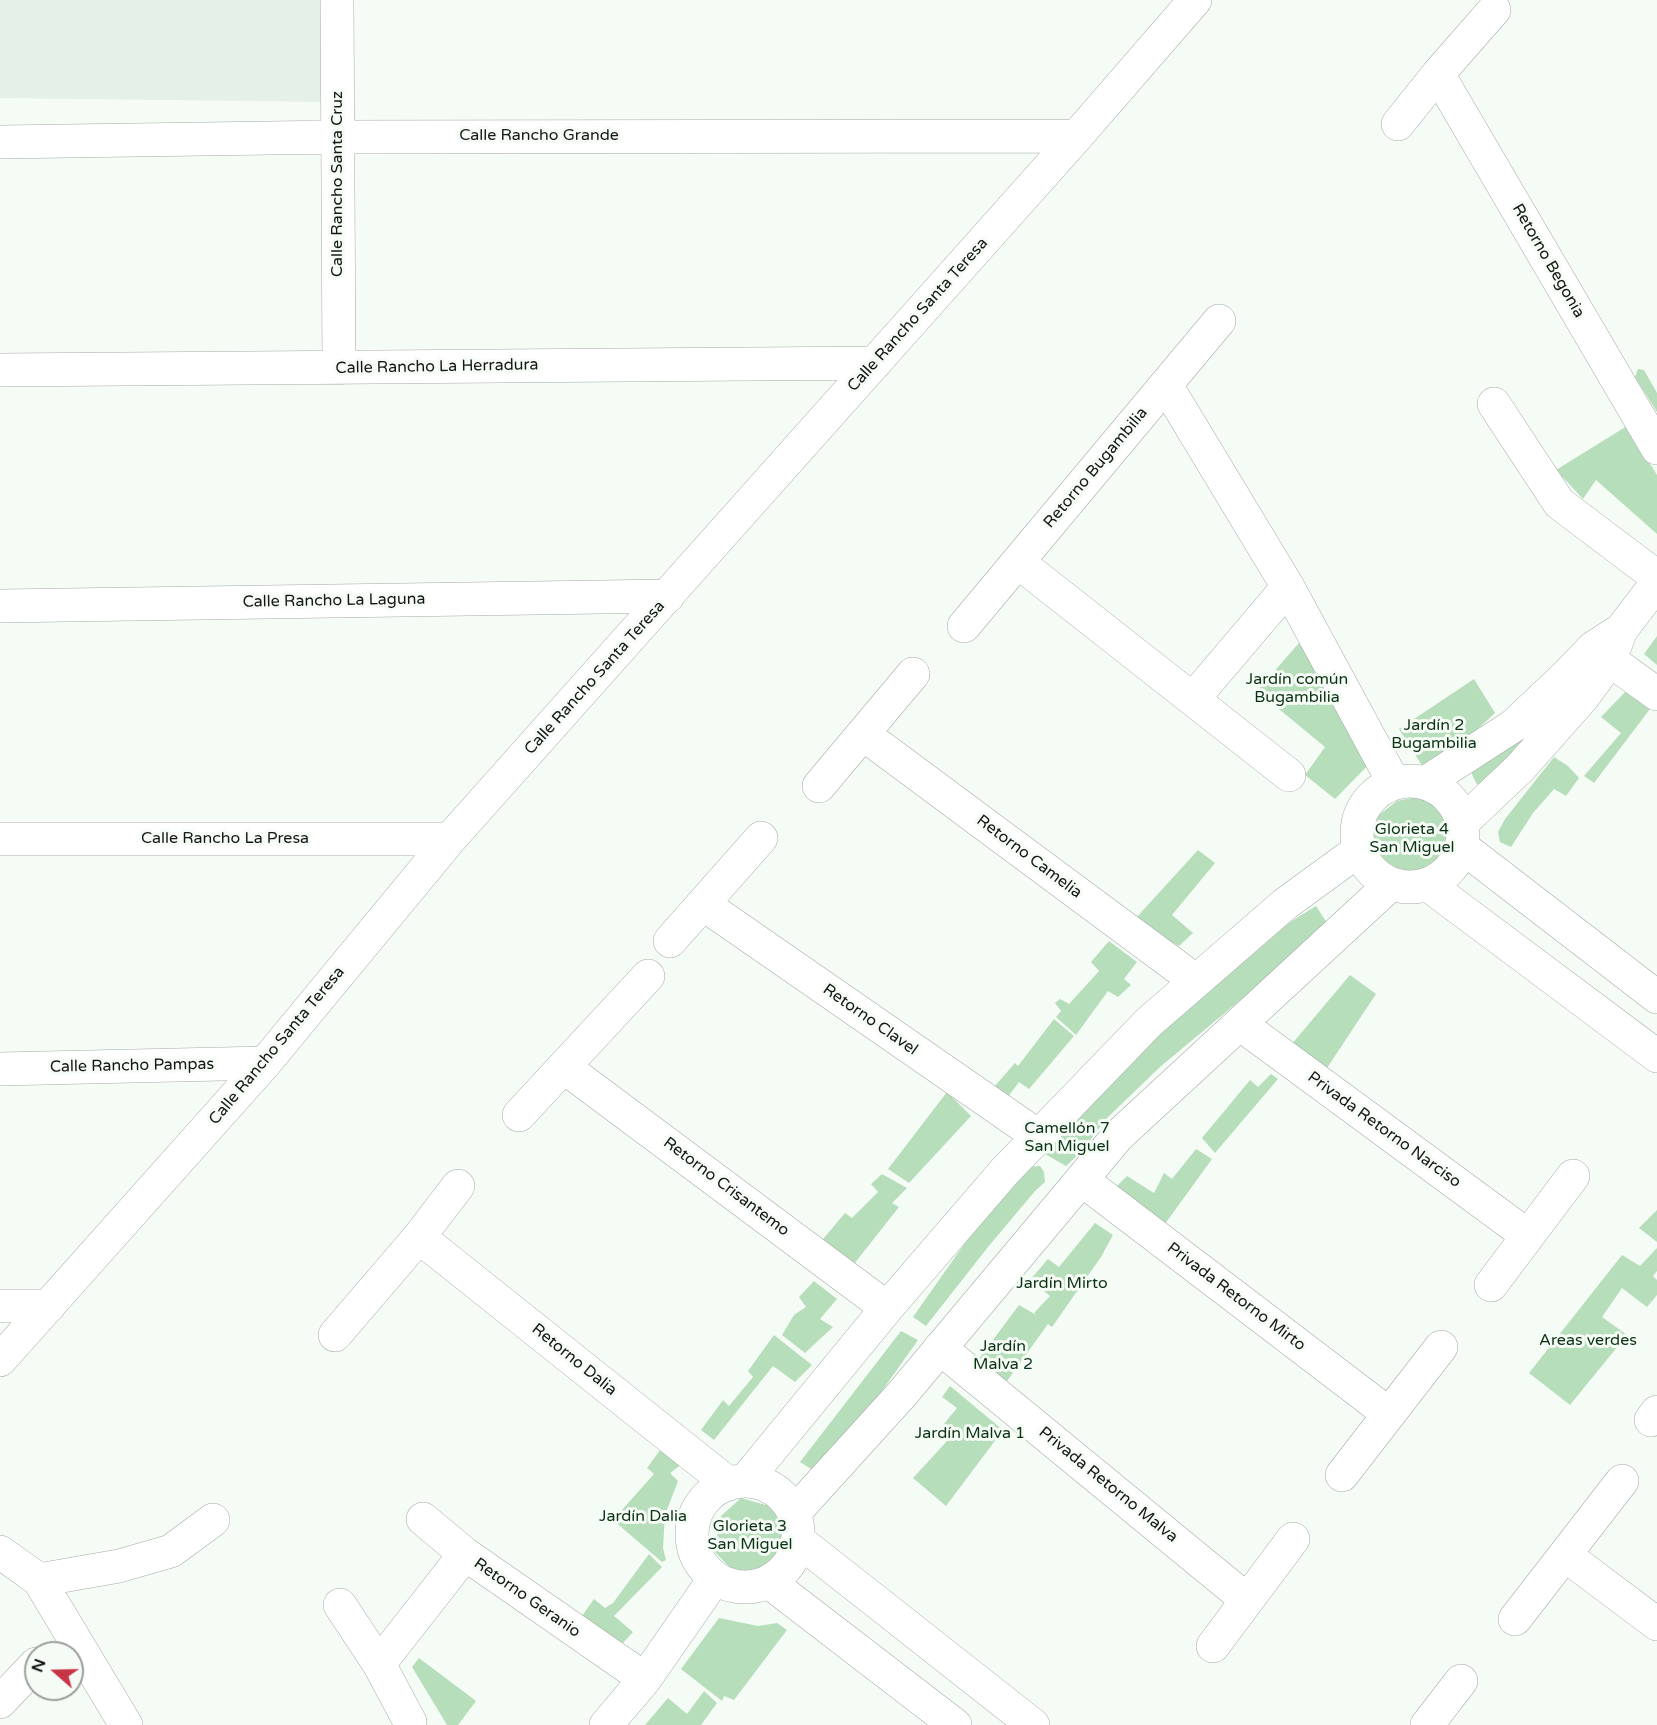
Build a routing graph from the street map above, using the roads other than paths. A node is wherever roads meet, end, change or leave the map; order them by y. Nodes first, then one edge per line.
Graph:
1 (337, 0) edge
2 (1195, 0) edge
3 (1494, 10) dead end
4 (1438, 75) junction
5 (1398, 124) dead end
6 (1077, 136) junction
7 (338, 137) junction
8 (0, 142) edge
9 (1219, 321) dead end
10 (875, 363) junction
11 (339, 368) junction
12 (0, 370) edge
13 (1166, 385) junction
14 (1494, 404) dead end
15 (1657, 448) edge
16 (1018, 562) junction
17 (1657, 577) edge
18 (1657, 583) edge
19 (1288, 587) junction
20 (668, 596) junction
21 (0, 606) edge
22 (964, 626) dead end
23 (1601, 654) junction
24 (913, 674) dead end
25 (1657, 694) edge
26 (1193, 699) junction
27 (863, 734) junction
28 (1289, 775) dead end
29 (1409, 783) junction
30 (819, 786) dead end
31 (1461, 834) junction
32 (0, 838) edge
33 (761, 838) dead end
34 (450, 839) junction
35 (1359, 850) junction
36 (1391, 884) junction
37 (1427, 884) junction
38 (703, 904) junction
39 (670, 941) dead end
40 (648, 976) dead end
41 (1196, 981) junction
42 (1657, 997) edge
43 (1240, 1024) junction
44 (1657, 1056) edge
45 (265, 1063) junction
46 (564, 1067) junction
47 (0, 1069) edge
48 (519, 1114) dead end
49 (1038, 1136) junction
50 (1573, 1176) dead end
51 (1082, 1180) junction
52 (458, 1186) dead end
53 (1528, 1236) junction
54 (419, 1237) junction
55 (1491, 1285) dead end
56 (0, 1306) edge
57 (49, 1306) junction
58 (887, 1308) junction
59 (335, 1335) dead end
60 (1441, 1347) dead end
61 (940, 1348) junction
62 (0, 1360) edge
63 (1389, 1414) junction
64 (1342, 1475) dead end
65 (1622, 1481) dead end
66 (737, 1482) junction
67 (423, 1519) dead end
68 (213, 1520) dead end
69 (796, 1526) junction
70 (1293, 1539) dead end
71 (0, 1552) edge
72 (465, 1554) junction
73 (1564, 1555) junction
74 (715, 1578) junction
75 (39, 1580) junction
76 (769, 1582) junction
77 (1248, 1600) junction
78 (340, 1605) dead end
79 (1515, 1618) dead end
80 (1657, 1624) edge
81 (58, 1641) edge
82 (1213, 1646) dead end
83 (380, 1664) junction
84 (84, 1674) edge
85 (24, 1677) edge
86 (645, 1679) junction
87 (1461, 1681) dead end
88 (0, 1702) edge
89 (410, 1722) dead end
90 (126, 1725) edge
91 (606, 1725) edge
92 (955, 1725) edge
93 (1034, 1725) edge
94 (1429, 1725) edge

1 - 7 street, Calle Rancho Santa Cruz
2 - 6 street, Calle Rancho Santa Teresa
3 - 4 street
4 - 5 street
4 - 15 street, Retorno Begonia
6 - 7 street, Calle Rancho Grande
6 - 10 street, Calle Rancho Santa Teresa
7 - 8 street, Calle Rancho Grande
7 - 11 street, Calle Rancho Santa Cruz
9 - 13 street, Retorno Bugambilia
10 - 11 street, Calle Rancho La Herradura
10 - 20 street, Calle Rancho Santa Teresa
11 - 12 street, Calle Rancho La Herradura
13 - 16 street, Retorno Bugambilia
13 - 19 street
14 - 17 street
16 - 22 street, Retorno Bugambilia
16 - 26 street
18 - 23 street
19 - 26 street
19 - 29 street
20 - 21 street, Calle Rancho La Laguna
20 - 34 street, Calle Rancho Santa Teresa
23 - 25 street
23 - 29 street
23 - 31 street
24 - 27 street
26 - 28 street
27 - 30 street
27 - 41 street, Retorno Camelia
29 - 31 street
29 - 35 street
31 - 37 street
31 - 42 street
32 - 34 street, Calle Rancho La Presa
33 - 38 street
34 - 45 street, Calle Rancho Santa Teresa
35 - 36 street
35 - 41 street
36 - 37 street
36 - 43 street
37 - 44 street
38 - 39 street
38 - 49 street, Retorno Clavel
40 - 46 street
41 - 49 street
43 - 51 street
43 - 53 street, Privada Retorno Narciso
45 - 47 street, Calle Rancho Pampas
45 - 57 street, Calle Rancho Santa Teresa
46 - 48 street
46 - 58 street, Retorno Crisantemo
49 - 58 street
50 - 53 street
51 - 61 street
51 - 63 street, Privada Retorno Mirto
52 - 54 street
53 - 55 street
54 - 59 street
54 - 66 street, Retorno Dalia
56 - 57 street
57 - 62 street, Calle Rancho Santa Teresa
58 - 66 street
60 - 63 street
61 - 69 street
61 - 77 street, Privada Retorno Malva
63 - 64 street
65 - 73 street
66 - 69 street
66 - 74 street
67 - 72 street
68 - 75 street
69 - 76 street
69 - 93 street
70 - 77 street
71 - 75 street
72 - 83 street, Retorno Geranio
72 - 86 street, Retorno Geranio
73 - 79 street
73 - 80 street
74 - 76 street
74 - 86 street
75 - 81 street
76 - 92 street
77 - 82 street
78 - 83 street
83 - 89 street
84 - 90 street
85 - 88 street
86 - 91 street
87 - 94 street

